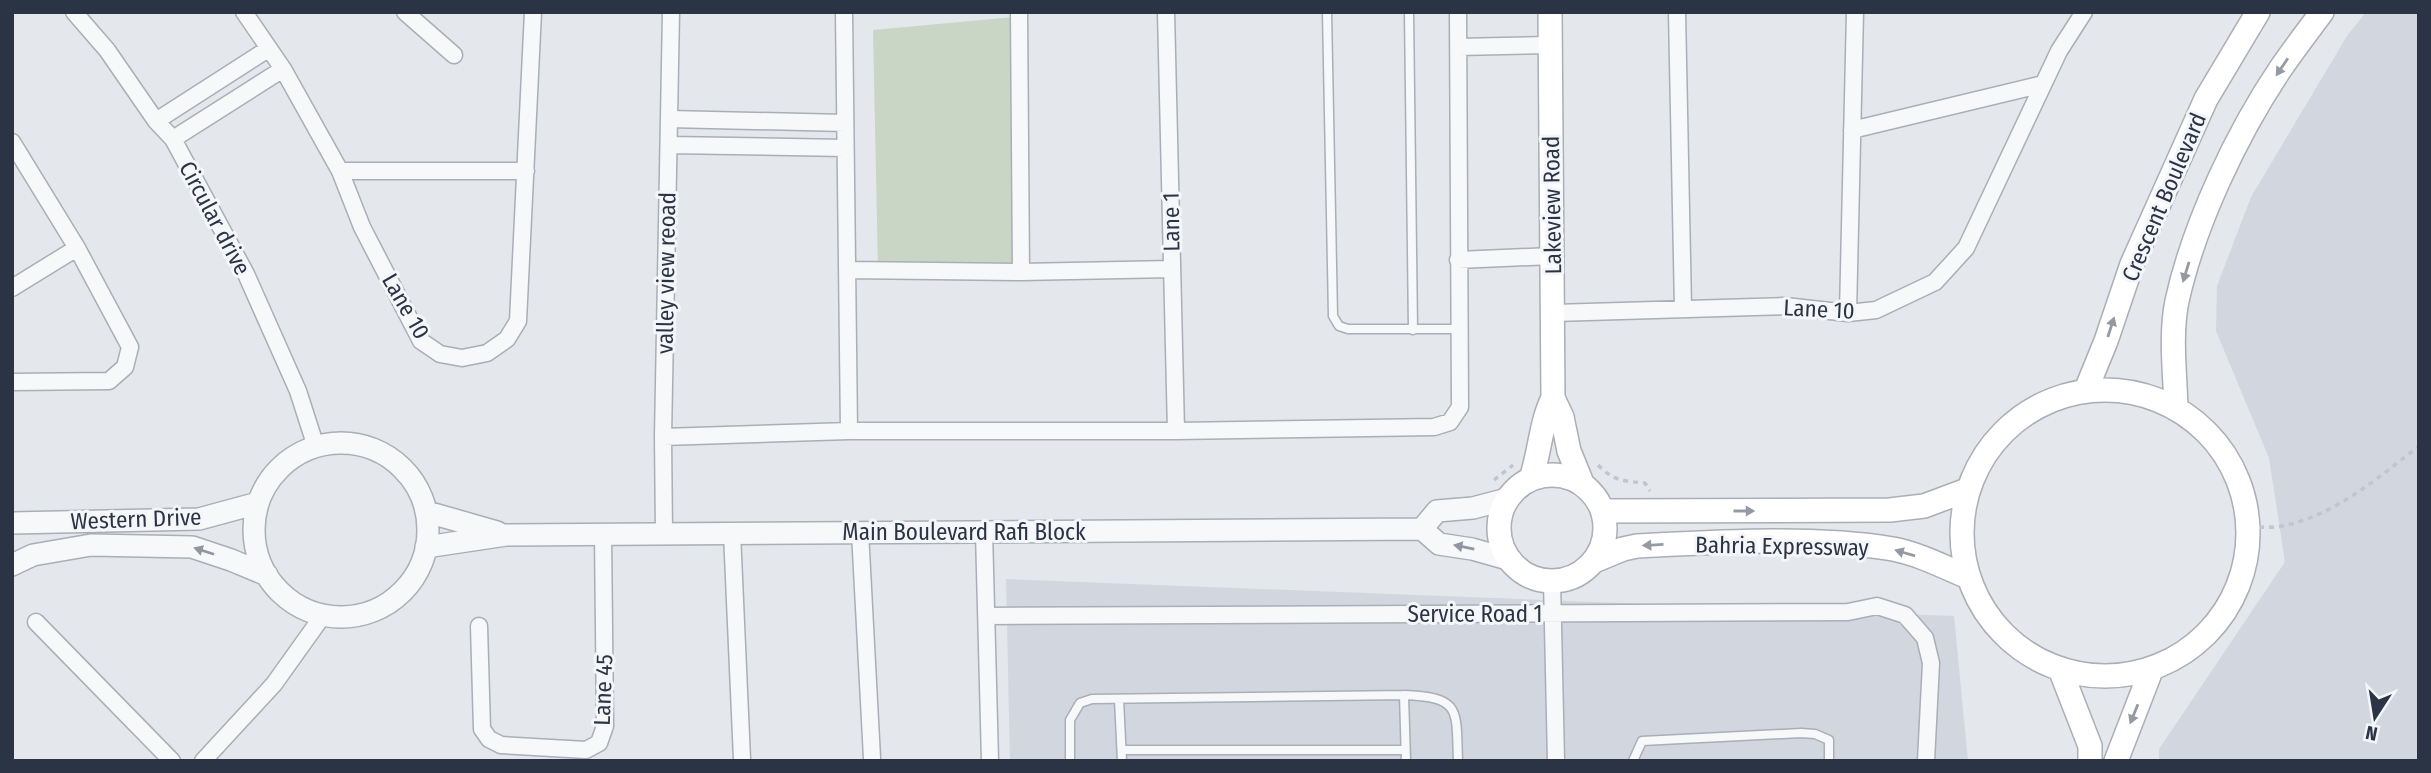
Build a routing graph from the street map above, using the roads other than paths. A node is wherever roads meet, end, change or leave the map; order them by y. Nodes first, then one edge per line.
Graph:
1 (74, 12) edge
2 (244, 12) edge
3 (405, 12) edge
4 (533, 12) edge
5 (671, 12) edge
6 (845, 12) edge
7 (1018, 12) edge
8 (1166, 12) edge
9 (1327, 12) edge
10 (1409, 12) edge
11 (1458, 12) edge
12 (1550, 12) edge
13 (1677, 12) edge
14 (1855, 12) edge
15 (2084, 12) edge
16 (2258, 12) edge
17 (2322, 12) edge
18 (1550, 45) junction
19 (1458, 47) junction
20 (268, 49) junction
21 (454, 55) dead end
22 (282, 69) junction
23 (2043, 84) junction
24 (669, 119) junction
25 (156, 121) junction
26 (845, 122) junction
27 (1852, 130) junction
28 (173, 139) junction
29 (12, 142) edge
30 (669, 145) junction
31 (845, 148) junction
32 (340, 171) junction
33 (526, 171) junction
34 (77, 248) junction
35 (1552, 256) junction
36 (1458, 260) junction
37 (1172, 269) junction
38 (848, 270) junction
39 (1021, 272) junction
40 (12, 288) edge
41 (1684, 308) junction
42 (1554, 313) junction
43 (1848, 313) junction
44 (1413, 330) junction
45 (1459, 330) junction
46 (12, 382) edge
47 (2086, 390) junction
48 (1553, 398) junction
49 (2176, 408) junction
50 (849, 431) junction
51 (1176, 431) junction
52 (663, 437) junction
53 (316, 447) junction
54 (1531, 479) junction
55 (1582, 483) junction
56 (1968, 490) junction
57 (1507, 499) junction
58 (258, 503) junction
59 (1603, 511) junction
60 (426, 512) junction
61 (12, 523) edge
62 (1422, 529) junction
63 (985, 531) junction
64 (860, 532) junction
65 (732, 533) junction
66 (603, 534) junction
67 (664, 534) junction
68 (506, 535) junction
69 (426, 547) junction
70 (1511, 560) junction
71 (1594, 561) junction
72 (12, 565) edge
73 (267, 575) junction
74 (1968, 577) junction
75 (1552, 581) junction
76 (324, 614) junction
77 (1554, 614) junction
78 (987, 616) junction
79 (36, 622) dead end
80 (478, 626) dead end
81 (2060, 668) junction
82 (2152, 668) junction
83 (1404, 695) junction
84 (1118, 699) junction
85 (1122, 750) junction
86 (1405, 750) junction
87 (872, 758) dead end
88 (742, 760) edge
89 (172, 761) edge
90 (203, 761) edge
91 (990, 761) edge
92 (1070, 761) edge
93 (1122, 761) edge
94 (1406, 761) edge
95 (1458, 761) edge
96 (1556, 761) edge
97 (1633, 761) edge
98 (1829, 761) edge
99 (1926, 761) edge
100 (2090, 761) edge
101 (2116, 761) edge

1 - 25 street, Circular drive
2 - 20 street, Lane 10
3 - 21 street
4 - 33 street, Lane 10
5 - 24 street, valley view reoad
6 - 26 street
7 - 39 street
8 - 37 street, Lane 1
9 - 44 lane
10 - 44 lane
11 - 19 street
12 - 18 main road, Lakeview Road
13 - 41 street
14 - 27 street
15 - 23 street, Lane 10
47 -> 16 main road, Crescent Boulevard
17 -> 49 main road, Crescent Boulevard
18 - 19 street
18 - 35 main road, Lakeview Road
19 - 36 street
20 - 22 street, Lane 10
20 - 25 street
22 - 28 street
22 - 32 street, Lane 10
23 - 27 street
23 - 43 street, Lane 10
24 - 26 street
24 - 30 street, valley view reoad
25 - 28 street, Circular drive
26 - 31 street
27 - 43 street
28 - 53 street, Circular drive
29 - 34 street
30 - 31 street
30 - 52 street, valley view reoad
31 - 38 street
32 - 33 street
32 - 33 street, Lane 10
34 - 40 street
34 - 46 street
35 - 36 street
35 - 42 main road, Lakeview Road
36 - 45 street
37 - 39 street
37 - 51 street, Lane 1
38 - 39 street
38 - 50 street
41 - 42 street, Lane 10
41 - 43 street, Lane 10
42 - 48 main road, Lakeview Road
44 - 45 lane
45 - 51 street
47 - 49 main road
47 - 56 main road
48 - 54 main road
48 - 55 main road
49 - 82 main road
50 - 51 street
50 - 52 street
52 - 67 street, valley view reoad
53 - 58 street
53 - 60 street
54 - 55 main road
54 - 57 main road
55 - 59 main road
59 -> 56 main road, Bahria Expressway
56 - 74 main road
57 - 62 street
57 - 70 main road
58 - 61 street, Western Drive
58 - 73 street
59 - 71 main road
60 - 68 street
60 - 69 street
62 - 63 street, Main Boulevard Rafi Block
70 -> 62 street
63 - 64 street, Main Boulevard Rafi Block
63 - 78 street
64 - 65 street, Main Boulevard Rafi Block
64 - 87 street
65 - 67 street, Main Boulevard Rafi Block
65 - 88 street
66 - 67 street, Main Boulevard Rafi Block
66 - 68 street, Main Boulevard Rafi Block
66 - 80 street, Lane 45
68 - 69 street
69 - 76 street
70 - 75 main road
74 -> 71 main road, Bahria Expressway
71 - 75 main road
73 -> 72 street, Western Drive
73 - 76 street
74 - 81 main road
75 - 77 street
76 - 90 street
77 - 78 street, Service Road 1
77 - 96 street
77 - 99 street, Service Road 1
78 - 91 street
79 - 89 street
81 - 82 main road
81 - 100 main road
82 -> 101 main road
83 - 84 lane
83 - 86 lane
83 - 95 lane
84 - 85 lane
84 - 92 lane
85 - 86 lane
85 - 93 lane
86 - 94 lane
97 - 98 lane

